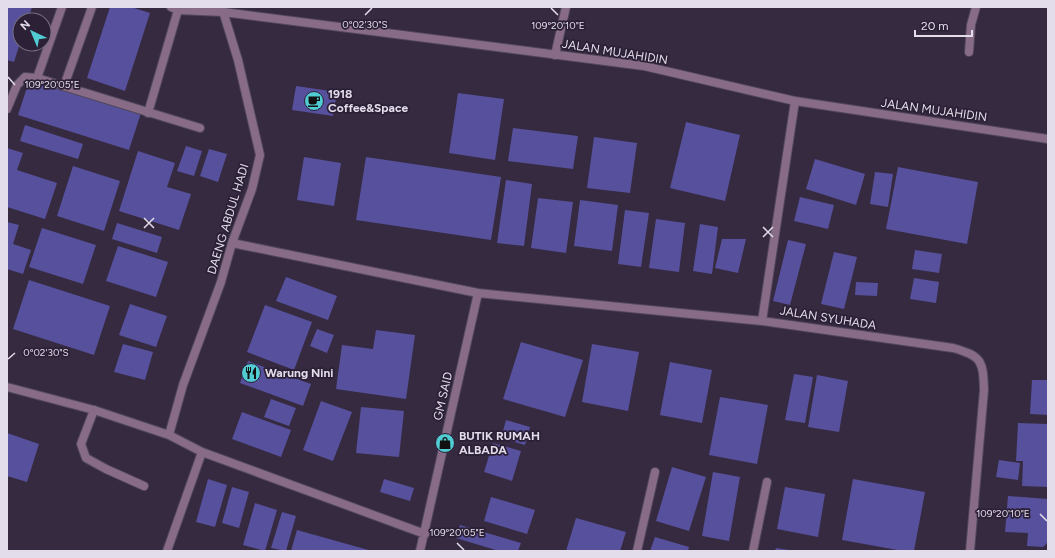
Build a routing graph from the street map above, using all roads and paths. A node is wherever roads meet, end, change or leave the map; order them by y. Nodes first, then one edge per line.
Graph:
1 (62, 7) edge
2 (92, 7) edge
3 (566, 7) edge
4 (976, 7) edge
5 (174, 8) edge
6 (223, 10) edge
7 (969, 52) dead end
8 (554, 54) junction
9 (37, 78) junction
10 (64, 86) junction
11 (795, 101) junction
12 (7, 109) edge
13 (148, 112) junction
14 (200, 128) dead end
15 (1048, 139) edge
16 (232, 243) junction
17 (478, 293) junction
18 (762, 321) junction
19 (7, 387) edge
20 (94, 410) junction
21 (169, 435) junction
22 (202, 452) junction
23 (655, 472) dead end
24 (767, 482) dead end
25 (144, 486) dead end
26 (425, 534) junction
27 (167, 551) edge
28 (420, 551) edge
29 (637, 551) edge
30 (753, 551) edge
31 (970, 551) edge

1 - 9 street
2 - 10 street
3 - 8 street
4 - 7 street
5 - 6 street, JALAN MUJAHIDIN
5 - 13 street
6 - 8 street, JALAN MUJAHIDIN
6 - 16 street, DAENG ABDUL HADI
8 - 11 street, JALAN MUJAHIDIN
9 - 10 street
9 - 12 street
10 - 13 street
11 - 15 street, JALAN MUJAHIDIN
11 - 18 street
13 - 14 street
16 - 17 street, JALAN SYUHADA
16 - 21 street, DAENG ABDUL HADI
17 - 18 street, JALAN SYUHADA
17 - 26 street, GM SAID
18 - 31 street, JALAN SYUHADA
19 - 20 street
20 - 21 street
20 - 25 street
21 - 22 street
22 - 26 street
22 - 27 street
23 - 29 street
24 - 30 street
26 - 28 street, GM SAID

